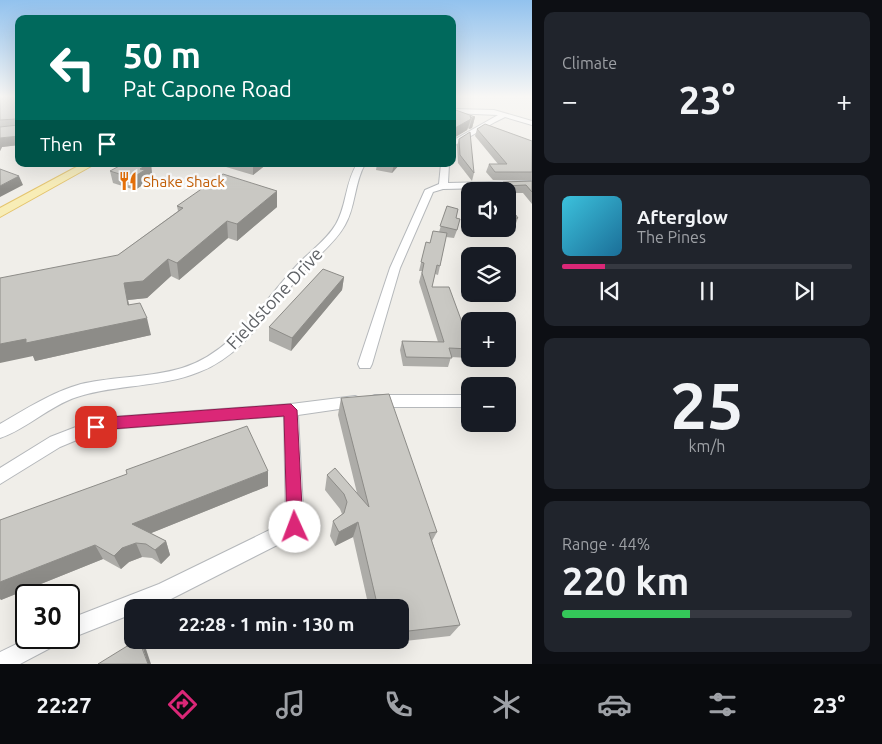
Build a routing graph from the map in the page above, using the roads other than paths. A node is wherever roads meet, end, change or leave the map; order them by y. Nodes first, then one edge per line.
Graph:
1 (481, 127) edge
2 (456, 142) edge
3 (84, 167) edge
4 (359, 167) edge
5 (444, 167) edge
6 (532, 184) edge
7 (443, 186) junction
8 (0, 213) edge
9 (365, 364) dead end
10 (461, 401) edge
11 (291, 410) junction
12 (0, 432) edge
13 (0, 476) edge
14 (80, 625) edge
15 (27, 649) edge
16 (0, 663) edge

1 - 2 street
3 - 8 main road
4 - 12 street, Fieldstone Drive
5 - 7 street
6 - 7 street
7 - 9 street
10 - 11 street
11 - 13 street
11 - 14 street
15 - 16 street

